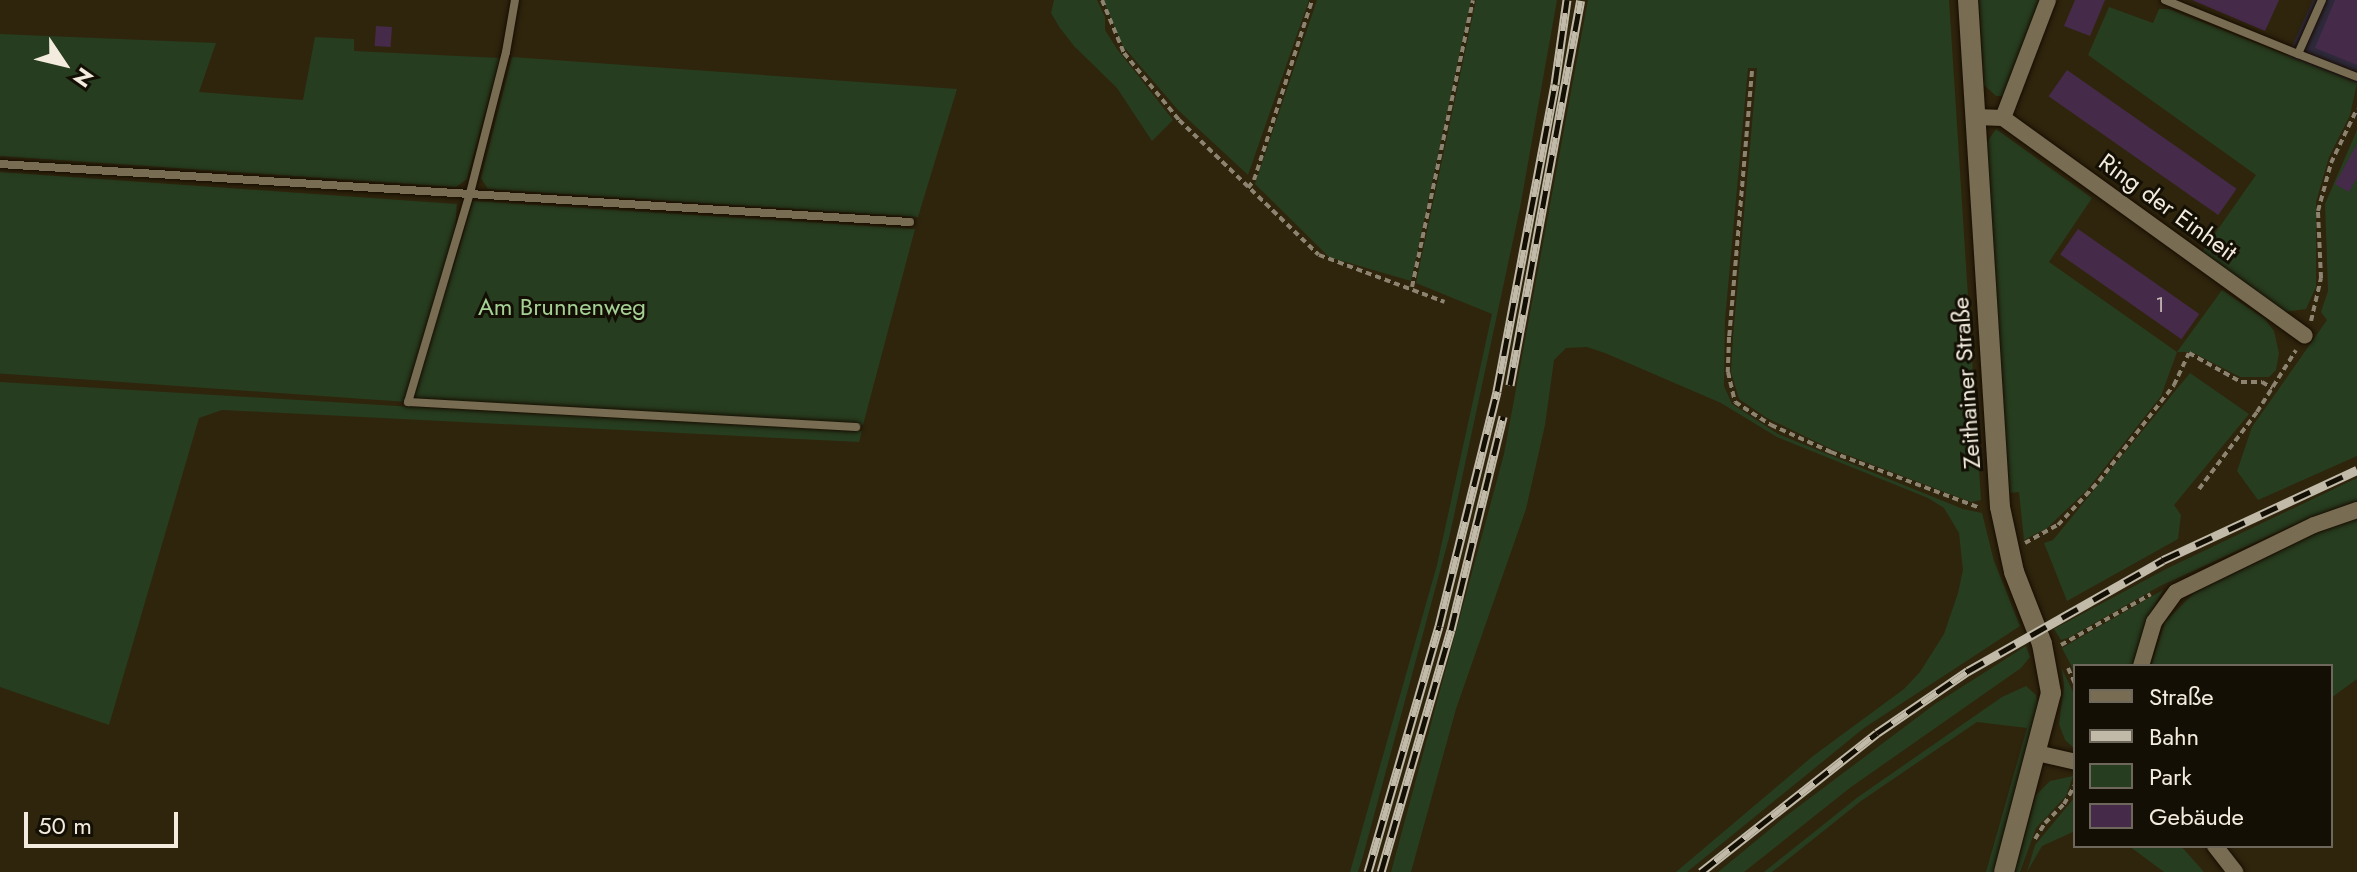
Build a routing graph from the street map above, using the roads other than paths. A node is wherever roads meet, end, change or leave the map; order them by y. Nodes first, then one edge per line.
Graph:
1 (515, 0) edge
2 (1968, 0) edge
3 (2048, 0) edge
4 (2165, 0) edge
5 (2322, 0) edge
6 (2298, 54) junction
7 (2357, 77) edge
8 (1976, 117) junction
9 (2003, 118) junction
10 (0, 164) edge
11 (470, 193) junction
12 (910, 222) dead end
13 (2305, 336) road end
14 (856, 427) dead end
15 (2357, 510) edge
16 (2142, 664) edge
17 (2037, 753) junction
18 (2073, 762) edge
19 (2217, 848) edge
20 (2004, 872) edge
21 (2235, 872) edge

1 - 11 lane
2 - 8 street, Zeithainer Straße
3 - 9 street
4 - 6 lane
5 - 6 lane
6 - 7 lane
8 - 9 street
8 - 17 street, Zeithainer Straße
9 - 13 street, Ring der Einheit
10 - 11 lane
11 - 12 lane
11 - 14 lane
15 - 16 street
17 - 18 street
17 - 20 street, Zeithainer Straße
19 - 21 street

